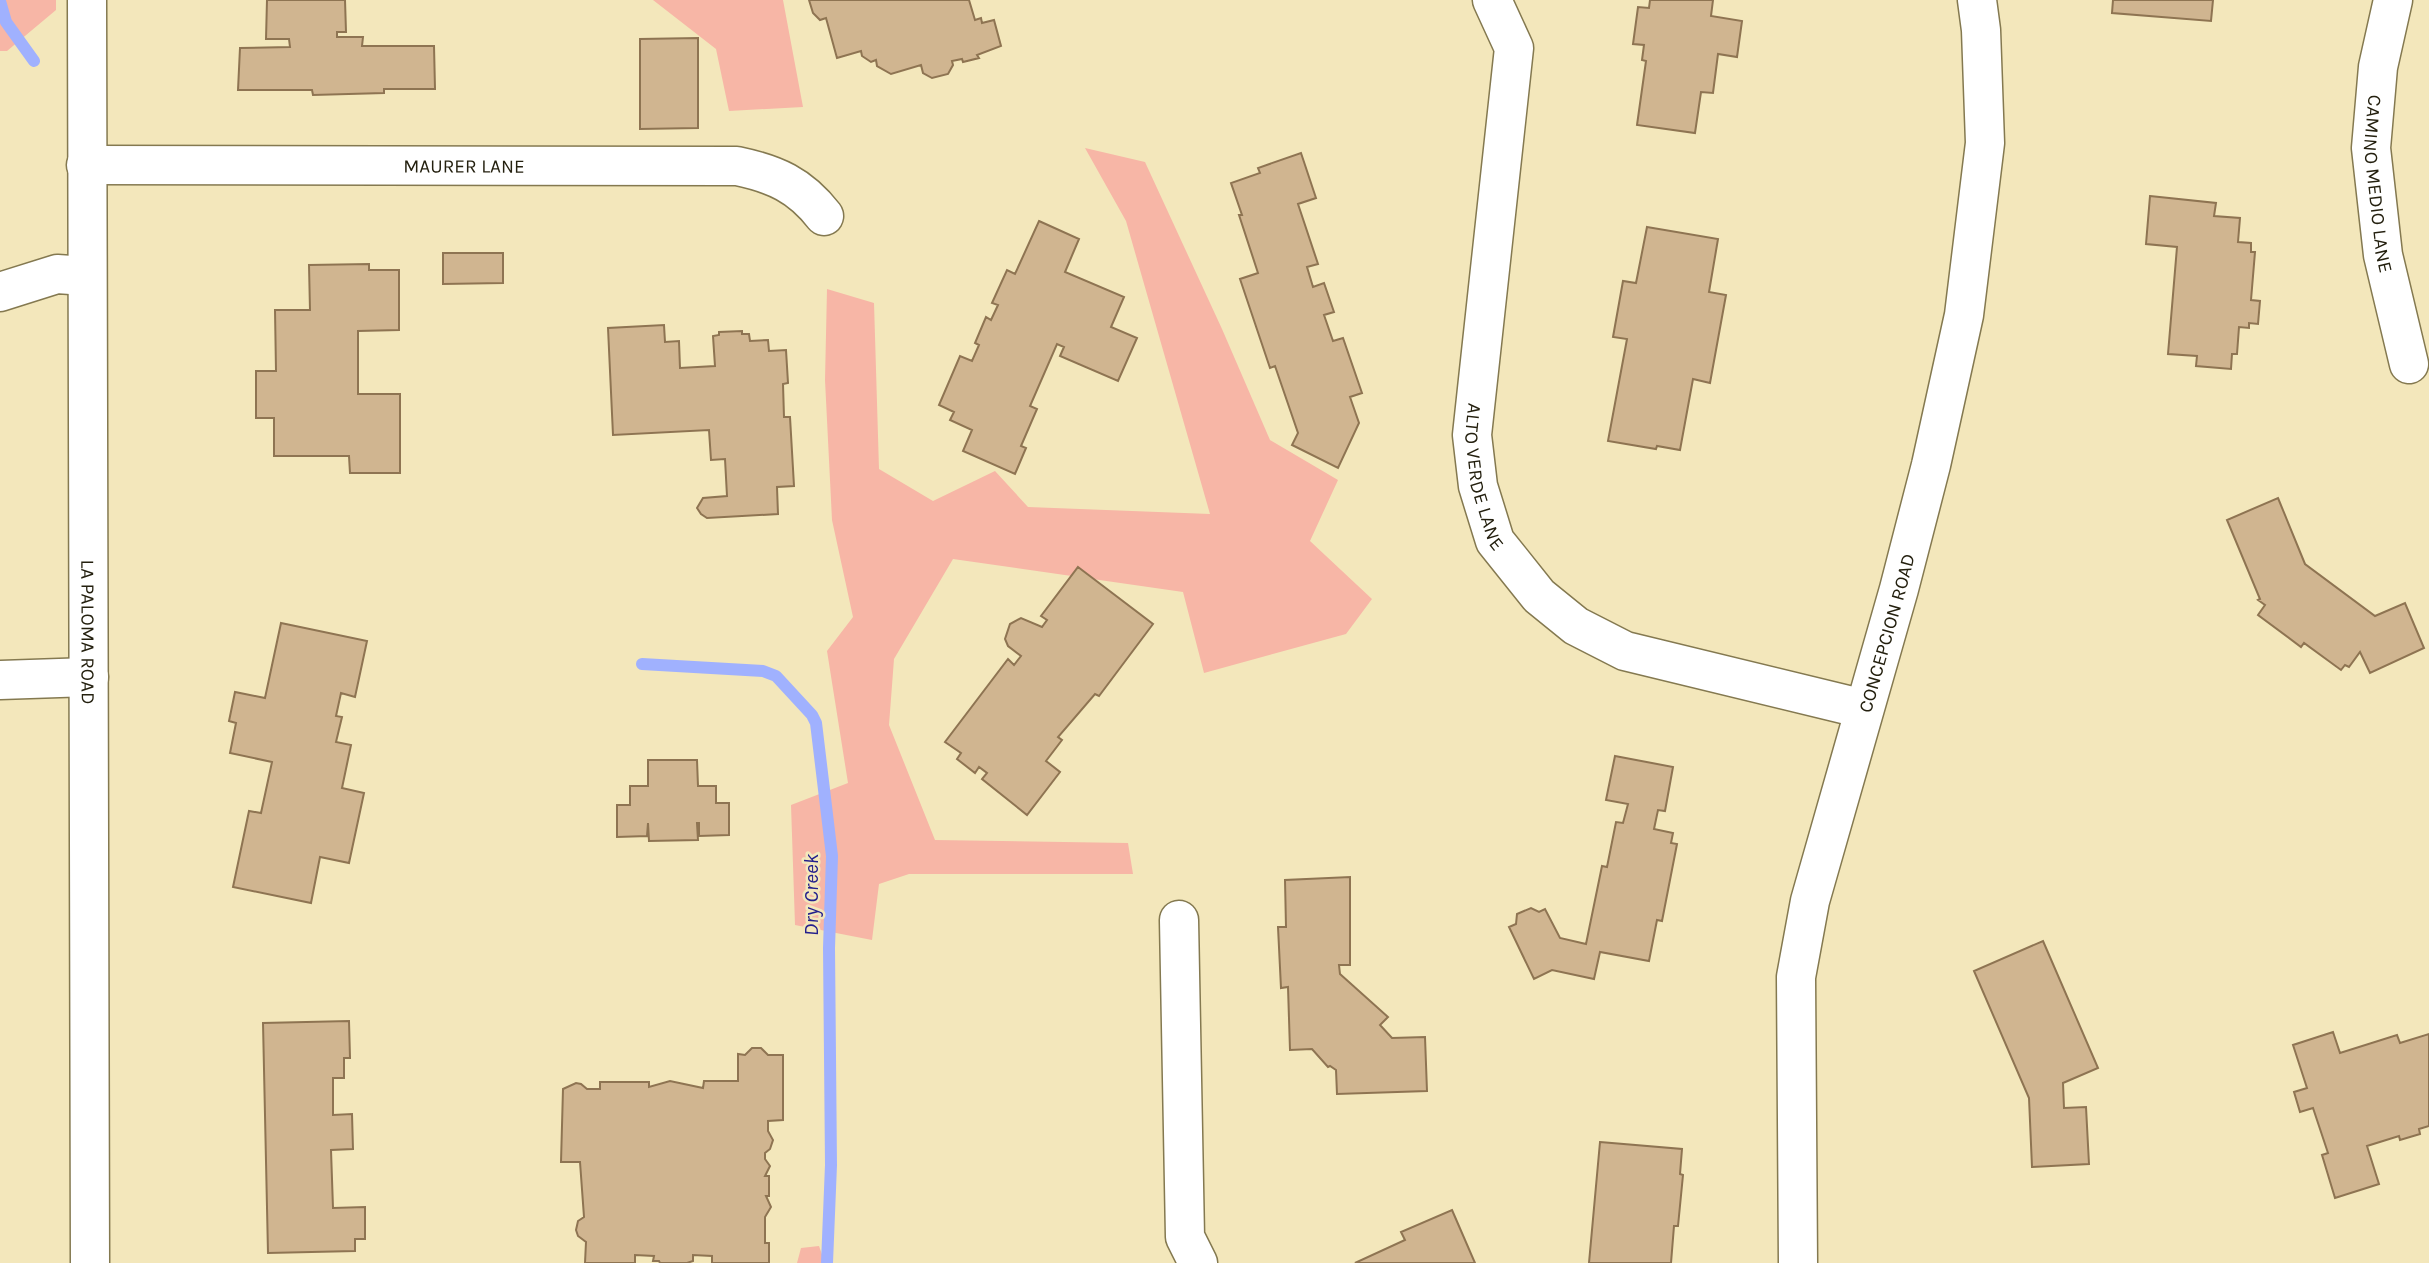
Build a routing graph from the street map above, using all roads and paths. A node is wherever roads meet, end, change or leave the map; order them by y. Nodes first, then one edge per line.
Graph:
1 (87, 0) edge
2 (1492, 0) edge
3 (1978, 0) edge
4 (2393, 0) edge
5 (86, 165) junction
6 (824, 216) dead end
7 (86, 276) junction
8 (0, 292) edge
9 (2409, 364) dead end
10 (89, 677) junction
11 (0, 680) edge
12 (1864, 709) junction
13 (1179, 920) dead end
14 (90, 1263) edge
15 (1198, 1263) edge
16 (1798, 1263) edge

1 - 5 street, LA PALOMA ROAD
2 - 12 street, ALTO VERDE LANE
3 - 12 street, CONCEPCION ROAD
4 - 9 street, CAMINO MEDIO LANE
5 - 6 street, MAURER LANE
5 - 7 street, LA PALOMA ROAD
7 - 8 street
7 - 10 street, LA PALOMA ROAD
10 - 11 street
10 - 14 street, LA PALOMA ROAD
12 - 16 street, CONCEPCION ROAD
13 - 15 street

